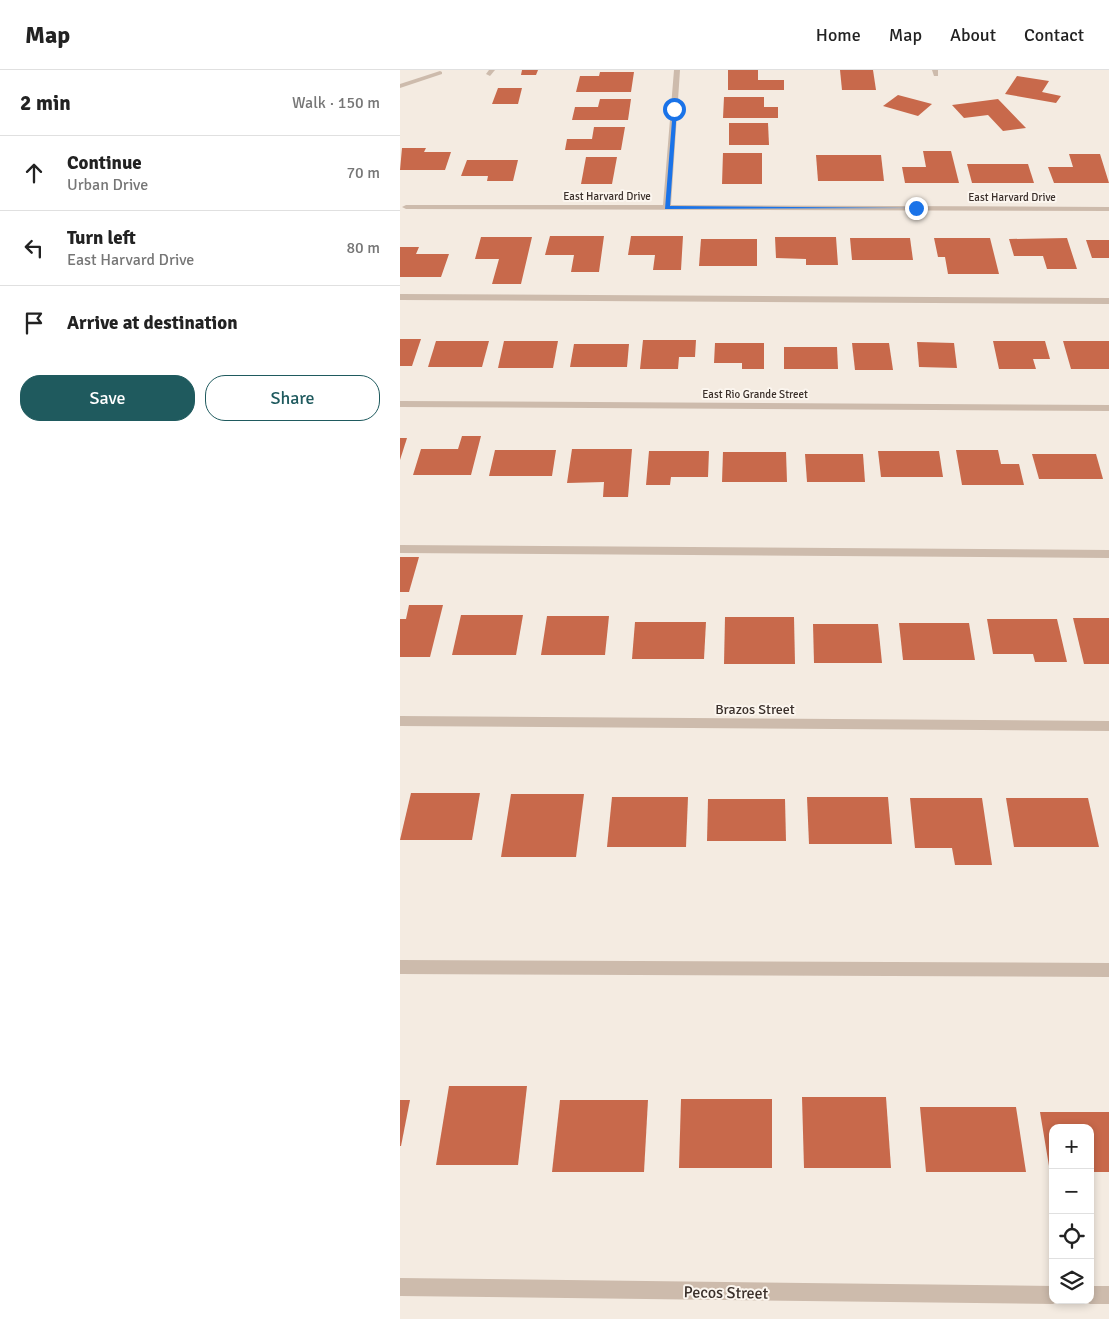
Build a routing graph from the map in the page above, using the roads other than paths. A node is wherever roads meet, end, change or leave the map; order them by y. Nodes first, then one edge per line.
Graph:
1 (677, 70) edge
2 (440, 73) dead end
3 (400, 86) edge
4 (406, 207) dead end
5 (667, 207) junction
6 (1109, 208) edge
7 (400, 297) edge
8 (1109, 301) edge
9 (400, 404) edge
10 (1109, 408) edge
11 (400, 549) edge
12 (1109, 554) edge
13 (400, 721) edge
14 (1109, 726) edge
15 (400, 967) edge
16 (1109, 970) edge
17 (400, 1287) edge
18 (1049, 1295) edge
19 (1094, 1295) edge
20 (1109, 1295) edge

1 - 5 street
2 - 3 street
4 - 5 street, East Harvard Drive
5 - 6 street, East Harvard Drive
7 - 8 street
9 - 10 street, East Rio Grande Street
11 - 12 street
13 - 14 street, Brazos Street
15 - 16 street
17 - 18 street, Pecos Street
19 - 20 street

